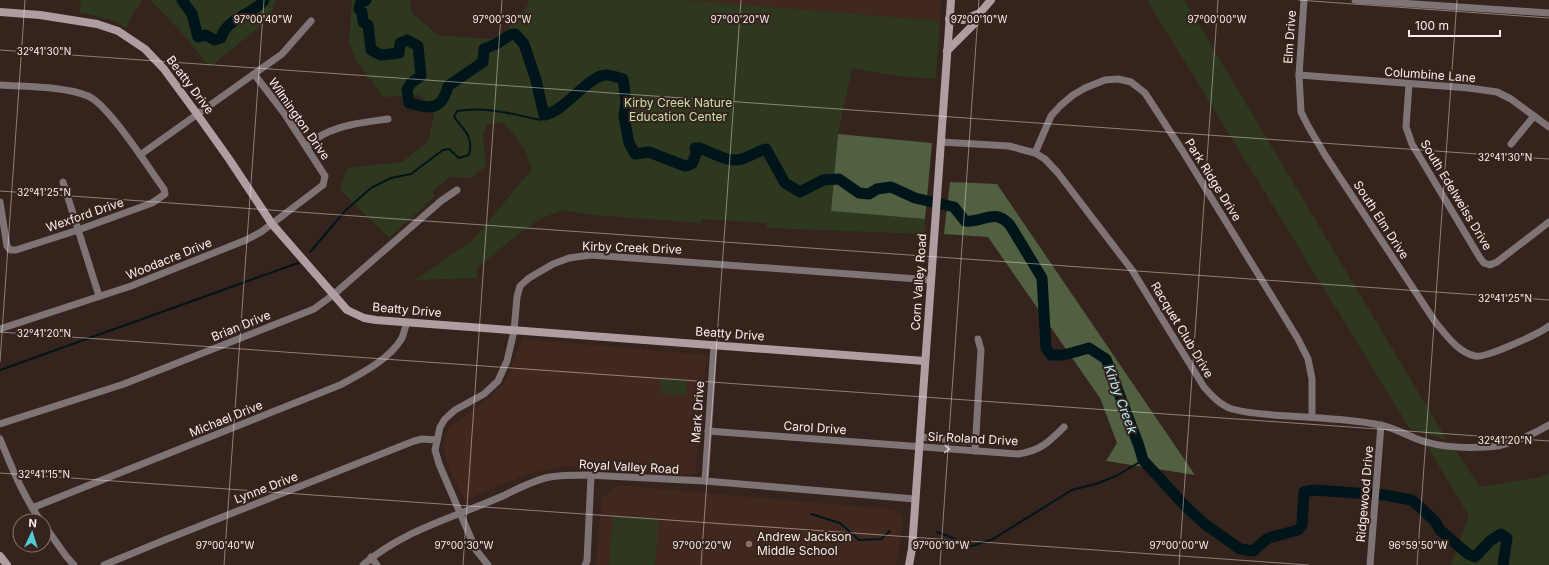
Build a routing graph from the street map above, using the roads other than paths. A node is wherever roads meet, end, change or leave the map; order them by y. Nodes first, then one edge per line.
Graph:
1 (951, 0) edge
2 (991, 0) edge
3 (1304, 0) edge
4 (1355, 0) edge
5 (0, 12) edge
6 (980, 13) junction
7 (1549, 13) edge
8 (949, 19) junction
9 (311, 20) dead end
10 (947, 51) junction
11 (254, 74) junction
12 (1298, 75) junction
13 (1409, 84) junction
14 (0, 85) edge
15 (197, 114) junction
16 (1534, 116) junction
17 (388, 119) dead end
18 (1548, 123) edge
19 (940, 142) junction
20 (1511, 144) dead end
21 (306, 147) junction
22 (1036, 154) junction
23 (140, 155) junction
24 (325, 176) joint
25 (63, 182) dead end
26 (457, 190) dead end
27 (0, 202) edge
28 (1549, 222) edge
29 (272, 224) junction
30 (78, 230) junction
31 (931, 280) junction
32 (333, 295) junction
33 (99, 296) junction
34 (407, 323) junction
35 (1549, 326) edge
36 (0, 329) edge
37 (514, 331) junction
38 (978, 338) dead end
39 (714, 345) junction
40 (925, 360) junction
41 (1312, 417) junction
42 (0, 424) edge
43 (1381, 425) junction
44 (1549, 425) edge
45 (1064, 427) dead end
46 (708, 431) junction
47 (920, 438) junction
48 (0, 439) edge
49 (437, 440) junction
50 (975, 442) junction
51 (920, 447) junction
52 (975, 451) junction
53 (591, 476) junction
54 (705, 481) junction
55 (915, 499) junction
56 (32, 508) junction
57 (35, 513) edge
58 (459, 513) junction
59 (52, 536) edge
60 (0, 556) edge
61 (372, 557) junction
62 (7, 565) edge
63 (74, 565) edge
64 (104, 565) edge
65 (363, 565) edge
66 (377, 565) edge
67 (488, 565) edge
68 (585, 565) edge
69 (909, 565) edge
70 (1370, 565) edge

1 - 8 street, Corn Valley Road
2 - 6 street
3 - 12 street, Elm Drive
4 - 7 street
5 - 15 street, Beatty Drive
6 - 8 street
6 - 10 street
8 - 10 street, Corn Valley Road
9 - 11 street
10 - 19 street, Corn Valley Road
11 - 15 street
11 - 21 street, Wilmington Drive
12 - 13 street, Columbine Lane
12 - 35 street, South Elm Drive
13 - 16 street, Columbine Lane
13 - 28 street, South Edelweiss Drive
14 - 23 street
15 - 23 street
15 - 29 street, Beatty Drive
16 - 18 street, Columbine Lane
16 - 20 street
17 - 21 street
19 - 22 street, Racquet Club Drive
19 - 31 street, Corn Valley Road
21 - 24 street, Wilmington Drive
22 - 41 street, Racquet Club Drive
22 - 41 street, Park Ridge Drive
23 - 30 street, Wexford Drive
24 - 29 street, Woodacre Drive
25 - 30 street
26 - 32 street, Brian Drive
27 - 30 street, Wexford Drive
29 - 32 street, Beatty Drive
29 - 33 street, Woodacre Drive
30 - 33 street
31 - 37 street, Kirby Creek Drive
31 - 40 street, Corn Valley Road
32 - 34 street, Beatty Drive
32 - 42 street, Brian Drive
33 - 36 street, Woodacre Drive
34 - 37 street, Beatty Drive
34 - 56 street, Michael Drive
37 - 39 street, Beatty Drive
37 - 49 street, Kirby Creek Drive
38 - 50 street
39 - 40 street, Beatty Drive
39 - 46 street, Mark Drive
40 - 47 street, Corn Valley Road
41 - 43 street, Racquet Club Drive
43 - 44 street, Racquet Club Drive
43 - 70 street, Ridgewood Drive
45 - 52 street, Sir Roland Drive
46 - 51 street, Carol Drive
46 - 54 street, Mark Drive
47 - 50 street, Sir Roland Drive
47 - 51 street, Corn Valley Road
48 - 56 street
49 - 58 street, Kirby Creek Drive
49 - 64 street, Lynne Drive
50 - 52 street
51 -> 52 street, Sir Roland Drive
51 - 55 street, Corn Valley Road
53 - 54 street, Royal Valley Road
53 - 58 street, Royal Valley Road
53 - 68 street
54 - 55 street, Royal Valley Road
55 - 69 street, Corn Valley Road
56 - 57 street
58 - 61 street, Royal Valley Road
58 - 67 street, Kirby Creek Drive
59 - 63 street
60 - 62 street
61 - 65 street, Royal Valley Road
61 - 66 street

